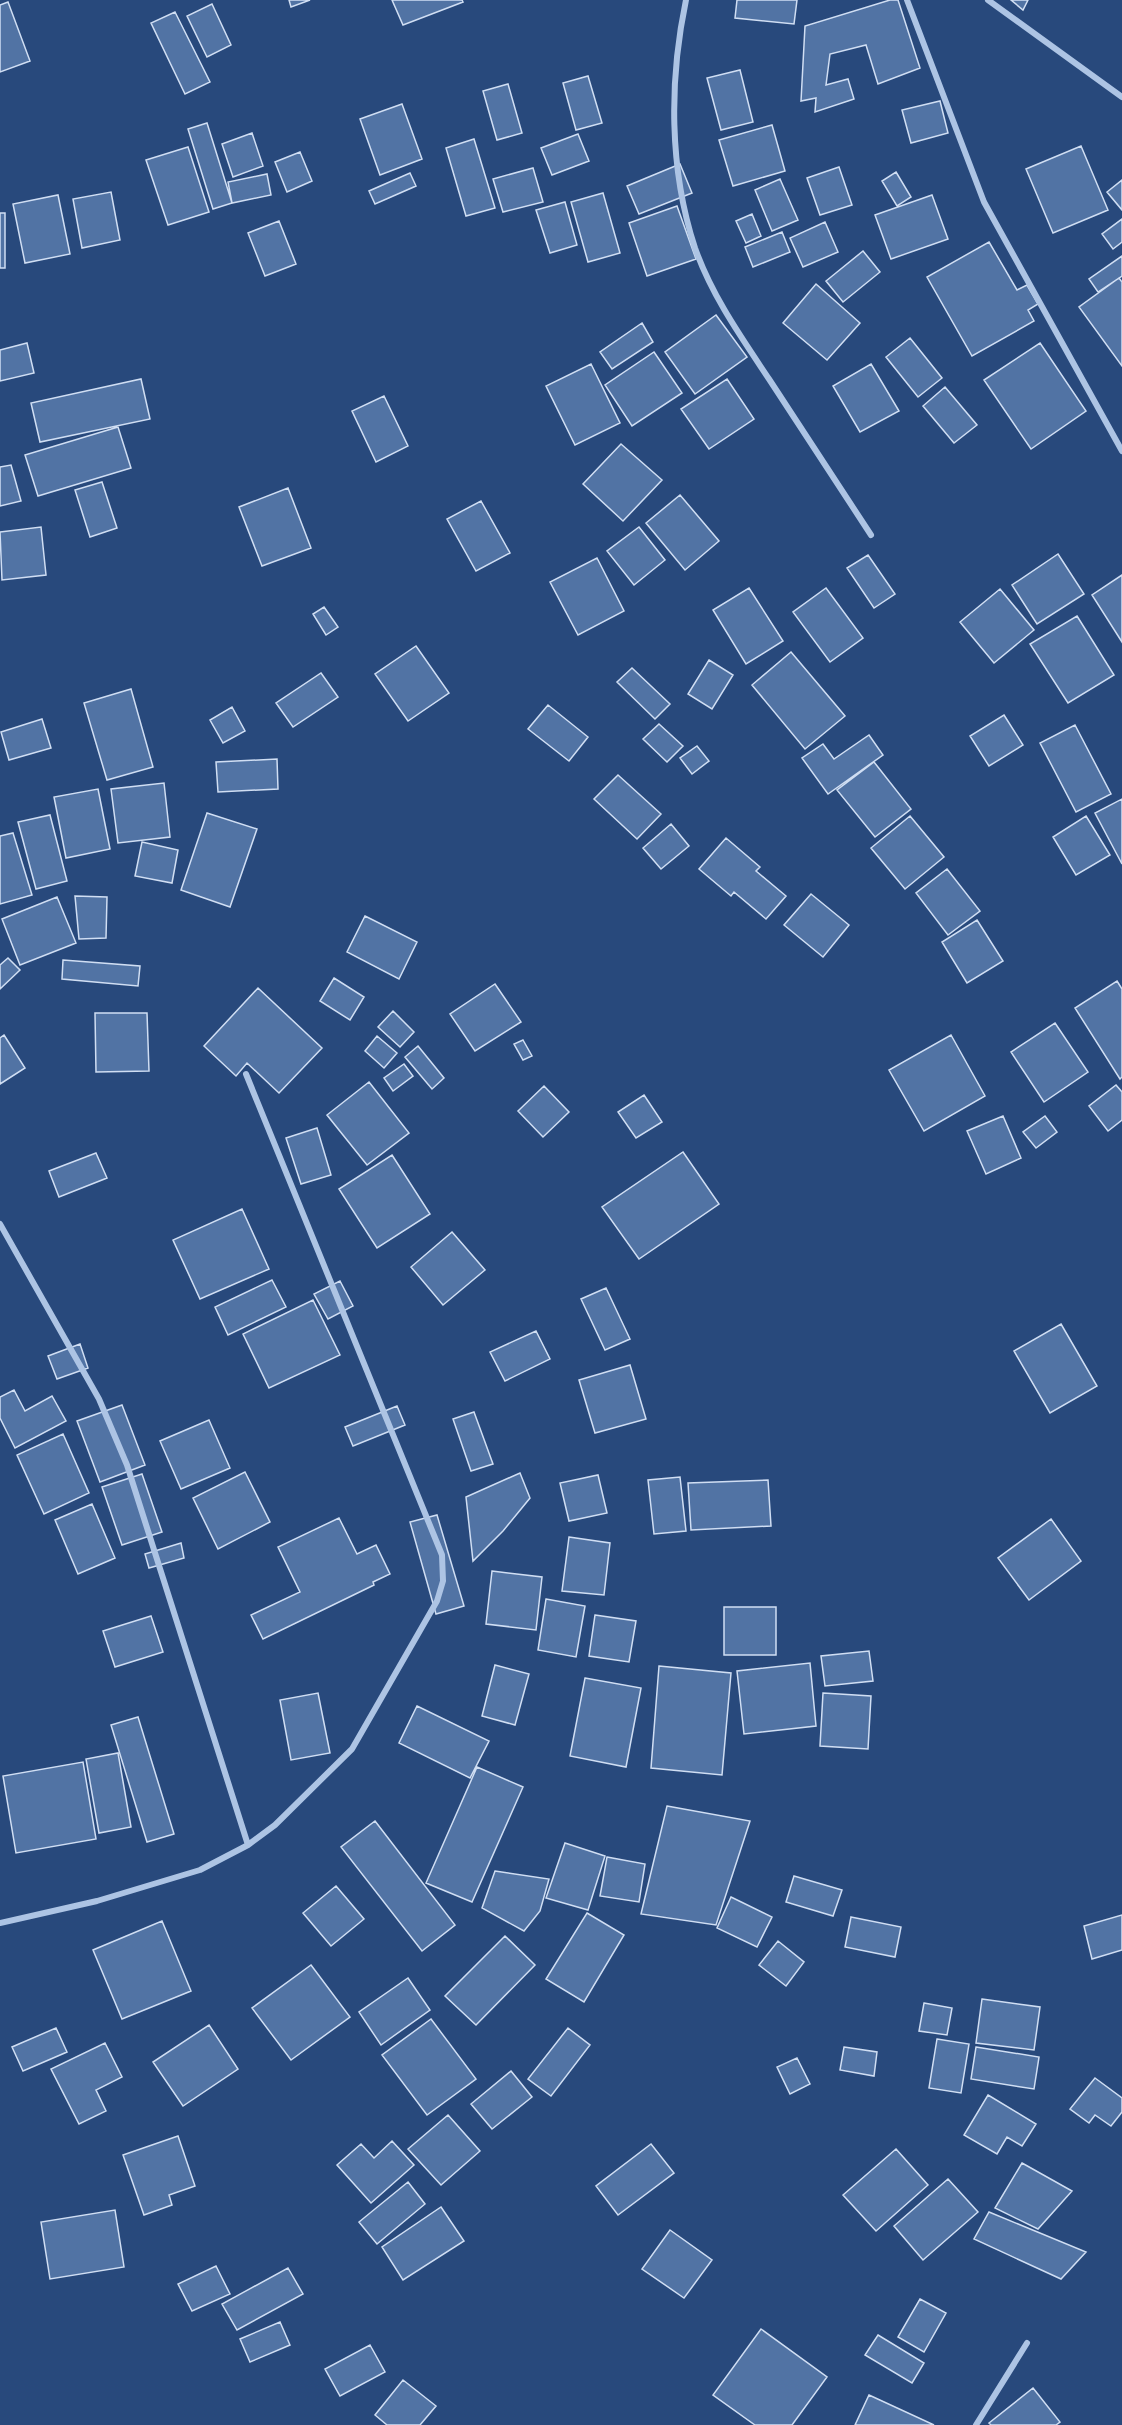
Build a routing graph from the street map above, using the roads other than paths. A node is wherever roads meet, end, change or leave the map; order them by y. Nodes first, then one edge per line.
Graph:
1 (686, 0) edge
2 (907, 0) edge
3 (988, 0) edge
4 (1122, 97) edge
5 (1122, 451) edge
6 (871, 535) dead end
7 (246, 1074) dead end
8 (0, 1224) edge
9 (248, 1845) junction
10 (0, 1923) edge
11 (1027, 2343) dead end
12 (976, 2425) edge

1 - 6 street
2 - 5 street
3 - 4 street
7 - 9 street
8 - 9 street
9 - 10 street
11 - 12 street

